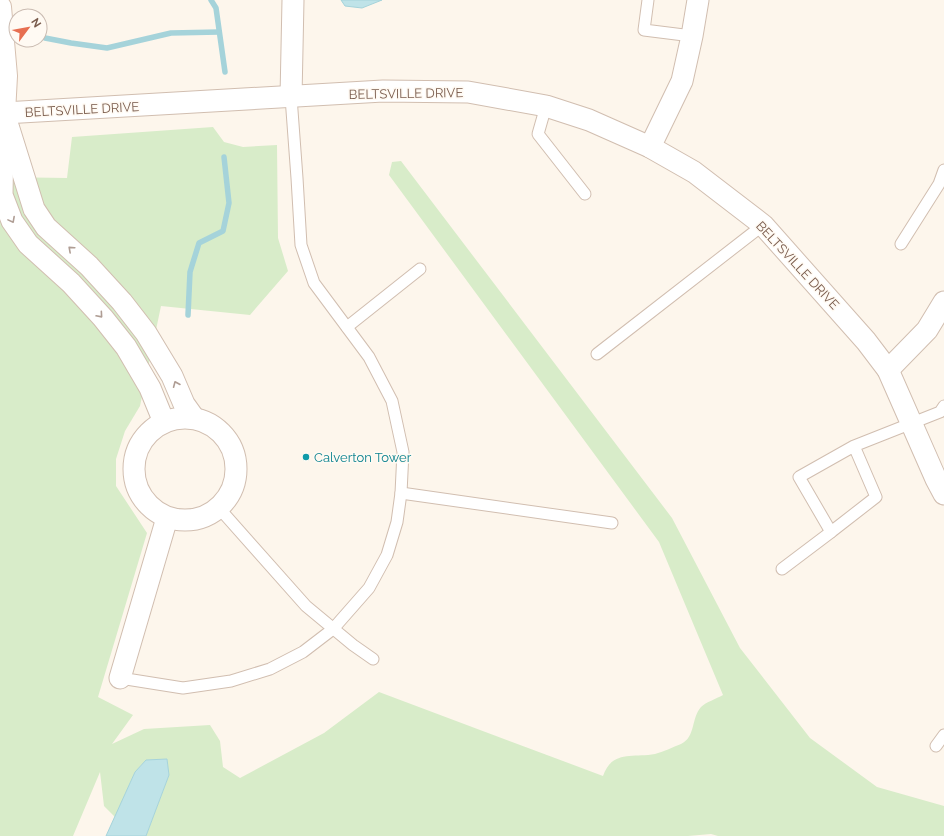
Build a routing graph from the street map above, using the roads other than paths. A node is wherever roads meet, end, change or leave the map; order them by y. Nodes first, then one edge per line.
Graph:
1 (292, 0) edge
2 (648, 0) edge
3 (698, 0) edge
4 (0, 7) edge
5 (1, 35) edge
6 (692, 36) junction
7 (291, 97) junction
8 (546, 106) junction
9 (2, 113) edge
10 (650, 147) junction
11 (944, 170) edge
12 (585, 194) dead end
13 (763, 225) junction
14 (901, 244) dead end
15 (89, 266) junction
16 (420, 269) dead end
17 (72, 283) junction
18 (944, 302) edge
19 (347, 327) junction
20 (598, 354) dead end
21 (888, 370) junction
22 (944, 406) edge
23 (194, 418) junction
24 (164, 422) junction
25 (911, 425) junction
26 (854, 446) junction
27 (401, 493) junction
28 (944, 494) edge
29 (219, 508) junction
30 (167, 518) junction
31 (612, 523) dead end
32 (831, 532) junction
33 (782, 569) dead end
34 (333, 629) junction
35 (373, 659) dead end
36 (120, 678) joint
37 (944, 734) edge
38 (936, 746) dead end

1 - 7 street
2 - 6 lane
3 - 6 street
4 - 5 street
5 - 9 street
6 - 10 street
7 - 8 street, BELTSVILLE DRIVE
7 - 9 street, BELTSVILLE DRIVE
7 - 19 lane
8 - 10 street, BELTSVILLE DRIVE
8 - 12 lane
15 -> 9 street
9 -> 17 street
10 - 13 street, BELTSVILLE DRIVE
11 - 14 lane
13 - 20 lane
13 - 21 street, BELTSVILLE DRIVE
15 - 17 street
23 -> 15 street
16 - 19 lane
17 -> 24 street
18 - 21 street
19 - 27 lane
21 - 25 street, BELTSVILLE DRIVE
22 - 25 lane
23 - 24 street
23 - 29 street
24 - 30 street
25 - 26 lane
25 - 28 street, BELTSVILLE DRIVE
26 - 32 lane
26 - 32 lane
27 - 31 lane
27 - 34 lane
29 - 30 street
29 - 34 lane
30 - 36 street
32 - 33 lane
34 - 35 lane
34 - 36 lane
37 - 38 lane

